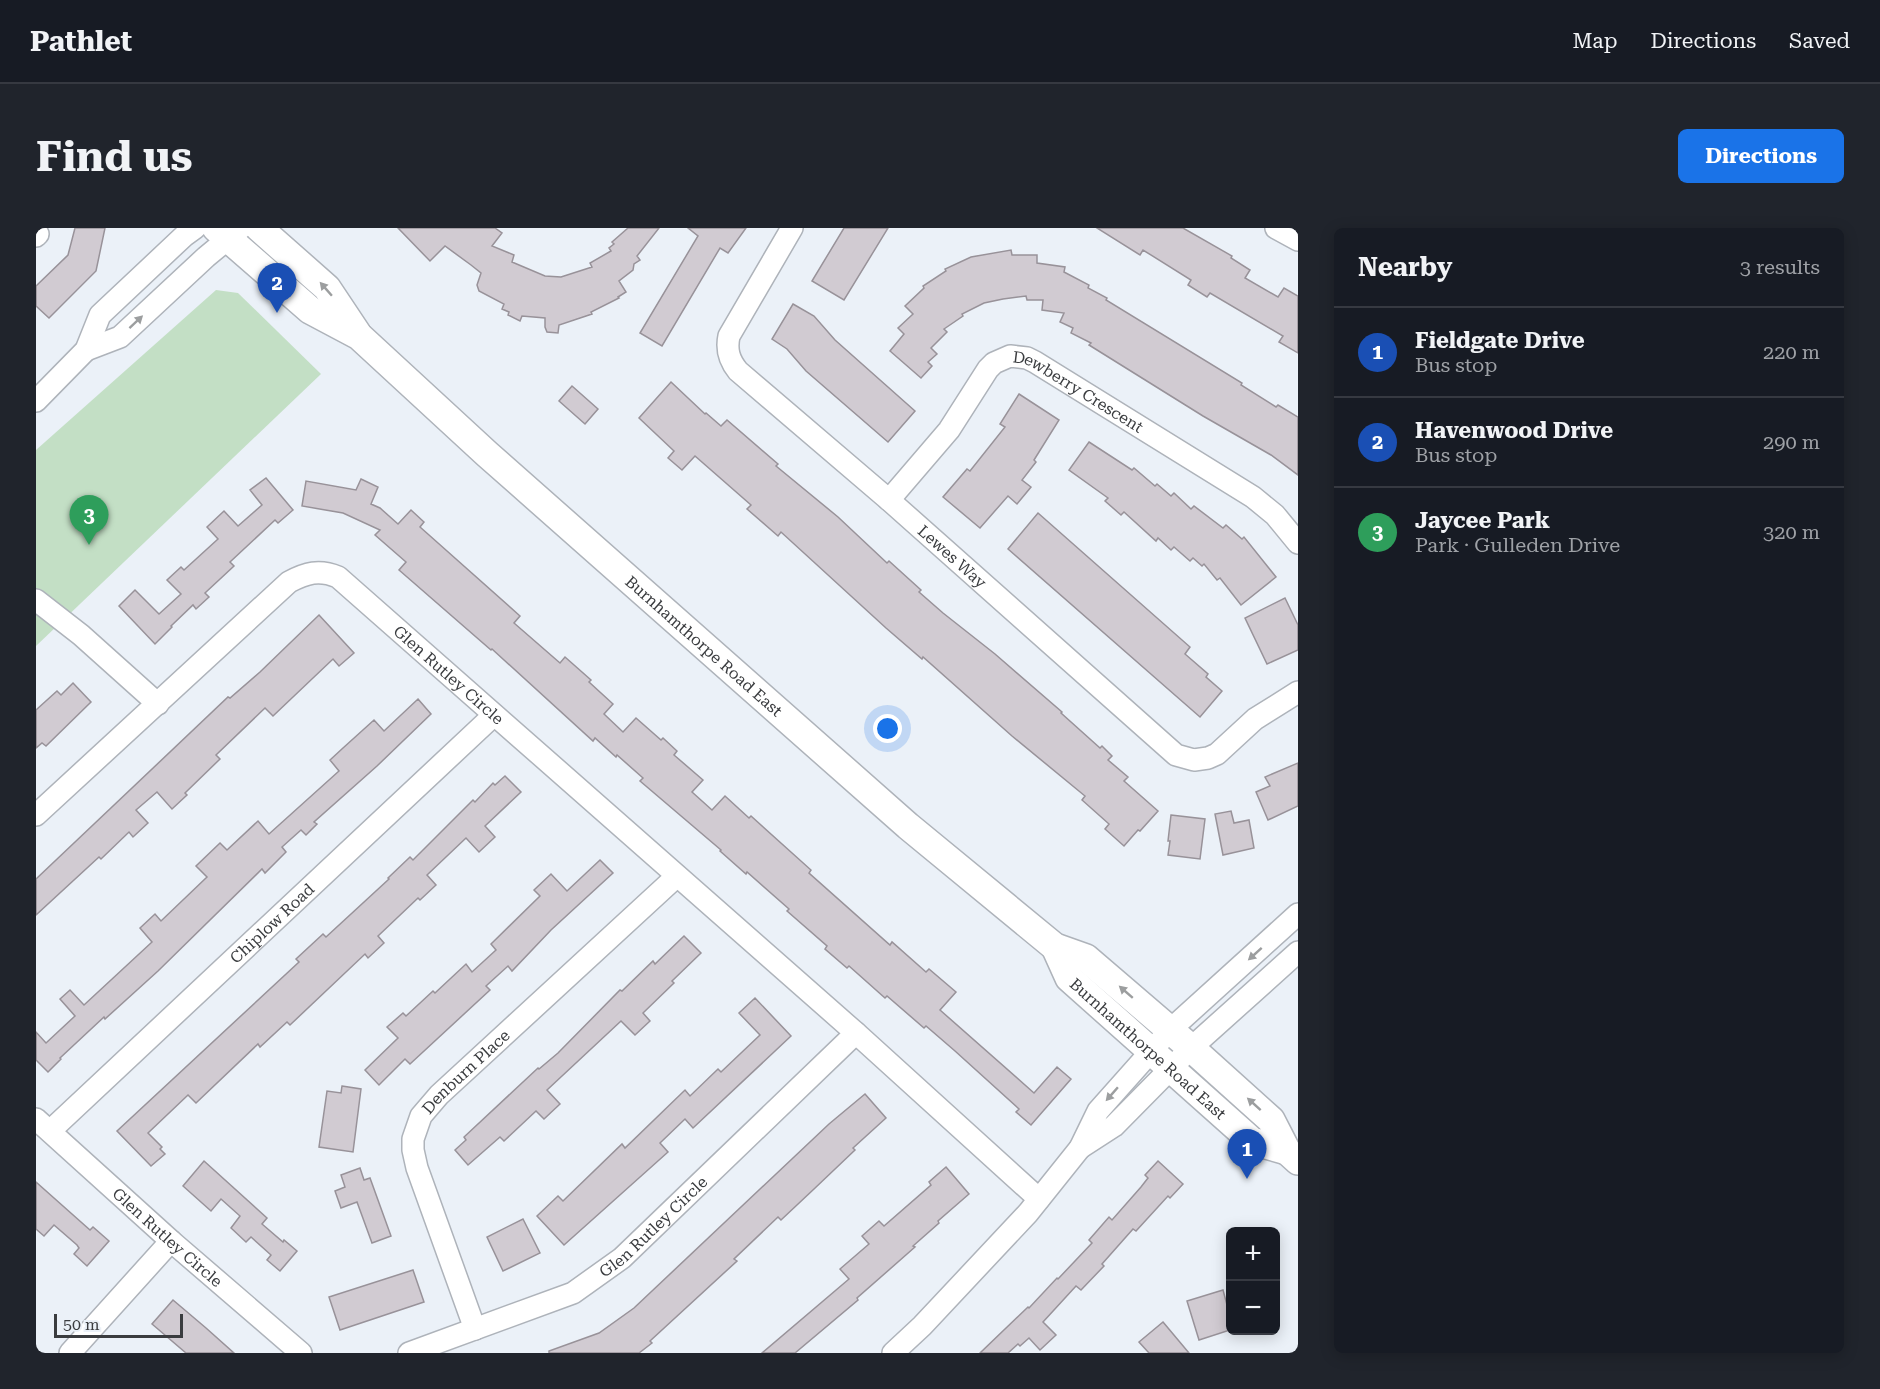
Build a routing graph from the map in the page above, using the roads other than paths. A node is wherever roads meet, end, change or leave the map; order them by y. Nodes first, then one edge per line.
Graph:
1 (195, 228) edge
2 (259, 228) edge
3 (792, 228) edge
4 (1276, 228) edge
5 (228, 232) edge
6 (1298, 240) edge
7 (359, 336) junction
8 (86, 350) junction
9 (36, 401) edge
10 (889, 500) junction
11 (1298, 543) edge
12 (36, 600) edge
13 (1298, 692) edge
14 (158, 704) junction
15 (494, 715) junction
16 (36, 815) edge
17 (677, 876) junction
18 (1298, 915) edge
19 (1055, 946) junction
20 (1298, 952) edge
21 (1170, 1030) junction
22 (856, 1034) junction
23 (1191, 1048) junction
24 (1150, 1050) junction
25 (1171, 1068) junction
26 (43, 1125) edge
27 (1080, 1148) junction
28 (1292, 1156) edge
29 (1039, 1199) junction
30 (171, 1241) junction
31 (475, 1329) junction
32 (70, 1353) edge
33 (301, 1353) edge
34 (408, 1353) edge
35 (893, 1353) edge

1 - 8 street
7 -> 2 main road, Burnhamthorpe Road East
3 - 10 street, Lewes Way
4 - 6 street
5 - 7 main road, Burnhamthorpe Road East
8 -> 5 street
7 - 19 main road, Burnhamthorpe Road East
8 - 9 street
10 - 11 street, Dewberry Crescent
10 - 13 street, Lewes Way
12 - 14 street
14 - 15 street, Glen Rutley Circle
14 - 16 street, Glen Rutley Circle
15 - 17 street, Glen Rutley Circle
15 - 26 street, Chiplow Road
17 - 22 street, Glen Rutley Circle
17 - 31 street, Denburn Place
18 -> 21 street
21 -> 19 main road, Burnhamthorpe Road East
19 - 24 main road, Burnhamthorpe Road East
20 - 23 street
21 - 23 main road, Burnhamthorpe Road East
21 - 24 street
22 - 29 street, Glen Rutley Circle
22 - 31 street, Glen Rutley Circle
23 - 25 street
28 -> 23 main road, Burnhamthorpe Road East
24 - 25 main road, Burnhamthorpe Road East
24 -> 27 street
25 - 27 street
25 - 28 main road, Burnhamthorpe Road East
26 - 30 street, Glen Rutley Circle
27 - 29 street
29 - 35 street
30 - 32 street
30 - 33 street, Glen Rutley Circle
31 - 34 street, Glen Rutley Circle

